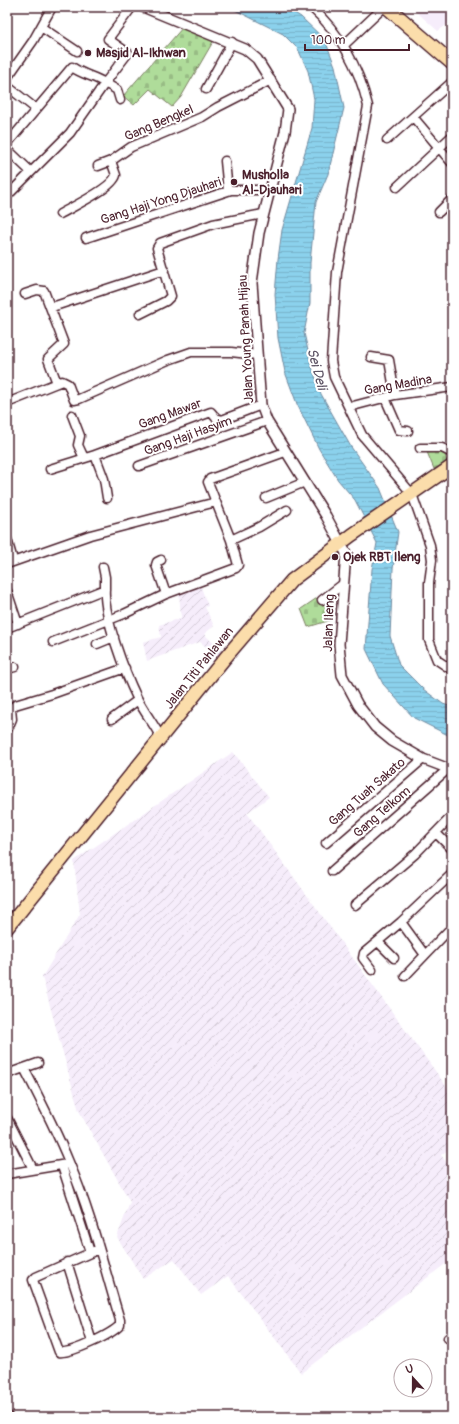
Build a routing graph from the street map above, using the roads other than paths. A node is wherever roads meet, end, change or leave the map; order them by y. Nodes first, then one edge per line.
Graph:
1 (52, 7) edge
2 (132, 7) edge
3 (143, 7) edge
4 (311, 7) edge
5 (384, 7) edge
6 (387, 7) edge
7 (400, 7) edge
8 (41, 28) junction
9 (232, 42) junction
10 (344, 45) junction
11 (77, 51) dead end
12 (452, 52) edge
13 (452, 63) edge
14 (7, 78) edge
15 (271, 80) junction
16 (452, 82) edge
17 (105, 83) junction
18 (7, 86) edge
19 (206, 89) dead end
20 (120, 100) dead end
21 (36, 109) junction
22 (414, 118) junction
23 (452, 136) edge
24 (387, 140) dead end
25 (7, 144) edge
26 (7, 148) edge
27 (440, 148) junction
28 (111, 161) junction
29 (224, 162) dead end
30 (452, 163) edge
31 (98, 166) dead end
32 (30, 171) junction
33 (397, 187) dead end
34 (269, 190) junction
35 (228, 191) junction
36 (7, 196) edge
37 (452, 199) edge
38 (439, 212) dead end
39 (60, 214) dead end
40 (263, 214) junction
41 (86, 238) dead end
42 (164, 270) junction
43 (25, 294) dead end
44 (52, 307) junction
45 (140, 314) dead end
46 (257, 355) junction
47 (371, 357) dead end
48 (57, 383) junction
49 (452, 387) edge
50 (394, 395) junction
51 (385, 398) junction
52 (7, 403) edge
53 (261, 405) junction
54 (349, 407) junction
55 (72, 415) dead end
56 (267, 421) junction
57 (408, 431) dead end
58 (420, 448) dead end
59 (285, 452) junction
60 (452, 453) edge
61 (94, 455) junction
62 (84, 458) junction
63 (139, 466) dead end
64 (452, 466) edge
65 (50, 469) dead end
66 (305, 482) junction
67 (412, 494) junction
68 (107, 498) dead end
69 (266, 498) dead end
70 (216, 502) junction
71 (286, 510) dead end
72 (7, 539) edge
73 (231, 540) junction
74 (341, 543) junction
75 (161, 560) dead end
76 (10, 562) edge
77 (103, 567) dead end
78 (343, 584) junction
79 (104, 589) junction
80 (7, 591) edge
81 (166, 594) junction
82 (322, 600) dead end
83 (111, 618) junction
84 (18, 624) junction
85 (7, 628) edge
86 (114, 637) junction
87 (53, 642) dead end
88 (97, 644) dead end
89 (125, 668) junction
90 (452, 670) edge
91 (138, 700) junction
92 (9, 709) edge
93 (112, 719) dead end
94 (7, 731) edge
95 (163, 736) junction
96 (423, 759) junction
97 (450, 770) edge
98 (452, 816) edge
99 (436, 833) junction
100 (326, 843) dead end
101 (452, 849) edge
102 (332, 871) dead end
103 (452, 874) edge
104 (355, 905) dead end
105 (402, 922) junction
106 (7, 928) edge
107 (448, 931) dead end
108 (378, 942) junction
109 (424, 955) junction
110 (394, 958) dead end
111 (372, 970) dead end
112 (405, 976) dead end
113 (38, 1063) dead end
114 (24, 1068) junction
115 (7, 1074) edge
116 (7, 1118) edge
117 (66, 1164) junction
118 (33, 1169) junction
119 (7, 1174) edge
120 (99, 1249) junction
121 (90, 1252) junction
122 (67, 1262) junction
123 (92, 1342) junction

1 - 8 street
2 - 17 street
3 - 9 street, Jalan Young Panah Hijau
4 - 10 street
5 - 10 street
6 - 13 highway
7 - 12 highway
8 - 11 street
8 - 14 street
9 - 15 street, Jalan Young Panah Hijau
9 - 19 street
10 - 54 street
15 - 28 street, Gang Bengkel
15 - 34 street, Jalan Young Panah Hijau
16 - 22 street
17 - 20 street
17 - 21 street
17 - 32 street
18 - 21 street
21 - 25 street
22 - 24 street
22 - 27 street
23 - 27 street
26 - 32 street
27 - 30 street
27 - 33 street
28 - 31 street, Gang Bengkel
28 - 39 street
29 - 35 street
32 - 36 street
34 - 35 street, Gang Haji Yong Djauhari
34 - 40 street, Jalan Young Panah Hijau
35 - 41 street, Gang Haji Yong Djauhari
37 - 38 street
40 - 42 street
40 - 46 street, Jalan Young Panah Hijau
42 - 44 street
42 - 45 street
43 - 44 street
44 - 48 street
46 - 48 street
46 - 53 street, Jalan Young Panah Hijau
47 - 50 street
48 - 52 street
49 - 50 street, Gang Madina
50 - 51 street, Gang Madina
51 - 54 street, Gang Madina
51 - 57 street
53 - 56 street, Jalan Young Panah Hijau
53 - 61 street, Gang Mawar
54 - 67 street
55 - 62 street
56 - 59 street, Jalan Young Panah Hijau
56 - 63 street, Gang Haji Hasyim
58 - 60 street
59 - 66 street, Jalan Young Panah Hijau
59 - 70 street
61 - 62 street, Gang Mawar
61 - 68 street
62 - 65 street, Gang Mawar
64 - 67 main road, Jalan Titi Pahlawan
66 - 69 street
66 - 74 street, Jalan Young Panah Hijau
67 - 74 main road, Jalan Titi Pahlawan
67 - 90 street
70 - 73 street
70 - 76 street
71 - 73 street
72 - 76 street
73 - 81 street
74 - 78 street, Jalan Ileng
74 - 95 main road, Jalan Titi Pahlawan
75 - 81 street
77 - 79 street
78 - 82 street
78 - 96 street, Jalan Ileng
79 - 83 street
79 - 84 street
80 - 84 street
81 - 83 street
83 - 86 street
83 - 87 street
84 - 85 street
86 - 88 street
86 - 89 street
89 - 91 street
89 - 92 street
91 - 93 street
91 - 95 street
92 - 94 street
95 - 106 main road, Jalan Titi Pahlawan
96 - 97 street, Jalan Ileng
96 - 100 street, Gang Tuah Sakato
97 - 102 street, Gang Telkom
98 - 99 street
99 - 101 street
99 - 104 street
103 - 105 street
105 - 108 street
105 - 109 street
107 - 109 street
108 - 110 street
108 - 111 street
109 - 112 street
113 - 114 street
114 - 115 street
114 - 117 street
116 - 118 street
117 - 118 street
117 - 120 street
117 - 121 street
118 - 119 street
120 - 121 street
120 - 123 street
121 - 122 street
122 - 123 street
122 - 123 street

